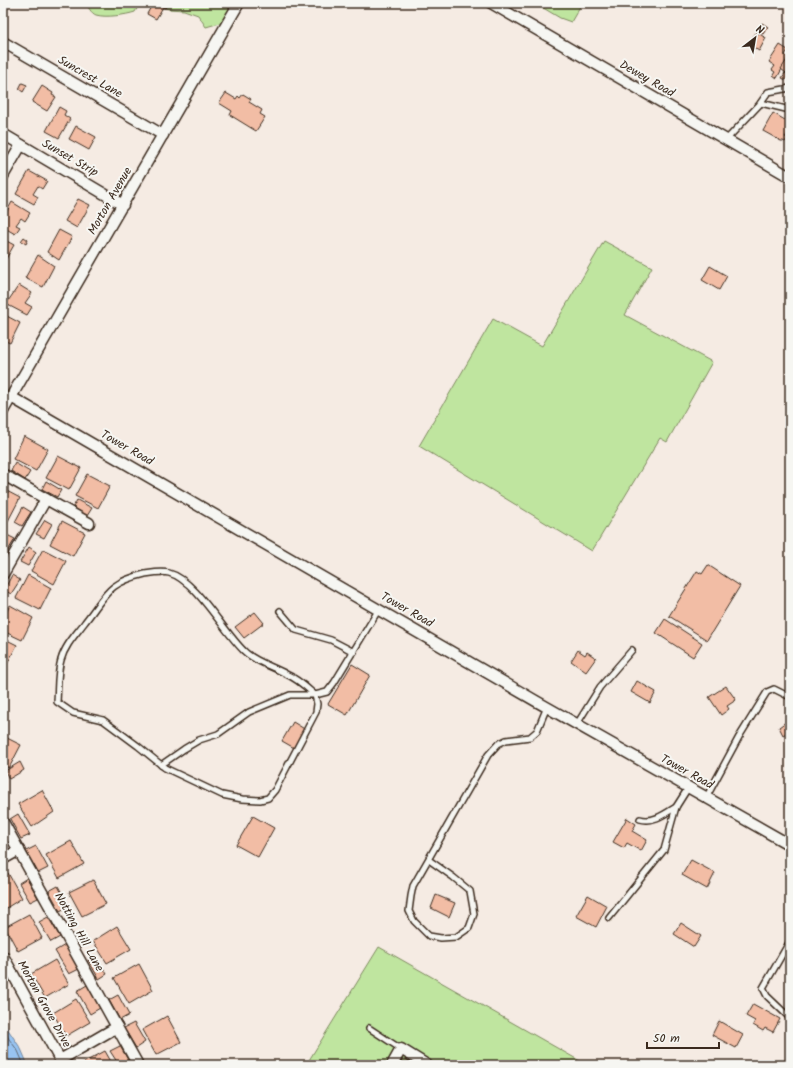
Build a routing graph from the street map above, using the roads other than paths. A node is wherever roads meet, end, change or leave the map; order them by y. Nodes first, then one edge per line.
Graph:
1 (239, 3) edge
2 (491, 3) edge
3 (3, 42) edge
4 (790, 88) edge
5 (761, 102) junction
6 (790, 110) edge
7 (3, 134) edge
8 (163, 135) junction
9 (726, 140) junction
10 (21, 145) junction
11 (3, 176) edge
12 (790, 177) edge
13 (123, 205) junction
14 (12, 397) junction
15 (3, 411) edge
16 (4, 475) edge
17 (46, 499) junction
18 (89, 523) dead end
19 (3, 574) edge
20 (379, 609) junction
21 (280, 611) dead end
22 (632, 650) dead end
23 (354, 652) junction
24 (315, 695) junction
25 (790, 697) edge
26 (547, 707) junction
27 (577, 724) junction
28 (161, 765) junction
29 (688, 788) junction
30 (706, 798) junction
31 (676, 807) junction
32 (640, 819) dead end
33 (3, 822) edge
34 (790, 845) edge
35 (19, 850) junction
36 (3, 859) edge
37 (429, 860) junction
38 (609, 918) dead end
39 (790, 941) edge
40 (3, 956) edge
41 (790, 1018) edge
42 (117, 1027) junction
43 (369, 1028) dead end
44 (401, 1049) junction
45 (60, 1063) edge
46 (138, 1065) edge
47 (392, 1065) edge
48 (427, 1065) edge

1 - 8 street, Morton Avenue
2 - 9 street, Dewey Road
3 - 8 street, Suncrest Lane
4 - 5 lane
5 - 6 lane
5 - 9 lane
7 - 10 street, Sunset Strip
8 - 13 street, Morton Avenue
9 - 12 street, Dewey Road
10 - 11 street
10 - 13 street, Sunset Strip
13 - 14 street, Morton Avenue
14 - 15 street, Morton Avenue
14 - 20 street, Tower Road
16 - 17 street
17 - 18 street
17 - 19 street
20 - 23 lane
20 - 26 street, Tower Road
21 - 23 lane
22 - 27 lane
23 - 24 lane
24 - 28 lane
24 - 28 lane
24 - 28 lane
25 - 30 lane
26 - 27 street, Tower Road
26 - 37 lane
27 - 29 street, Tower Road
29 - 30 street, Tower Road
29 - 31 lane
30 - 34 street, Tower Road
31 - 32 lane
31 - 38 lane
33 - 35 street, Notting Hill Lane
35 - 36 street
35 - 42 street, Notting Hill Lane
37 - 37 lane
39 - 41 lane
40 - 45 street, Morton Grove Drive
42 - 45 street
42 - 46 street, Notting Hill Lane
43 - 44 lane
44 - 47 street
44 - 48 street

